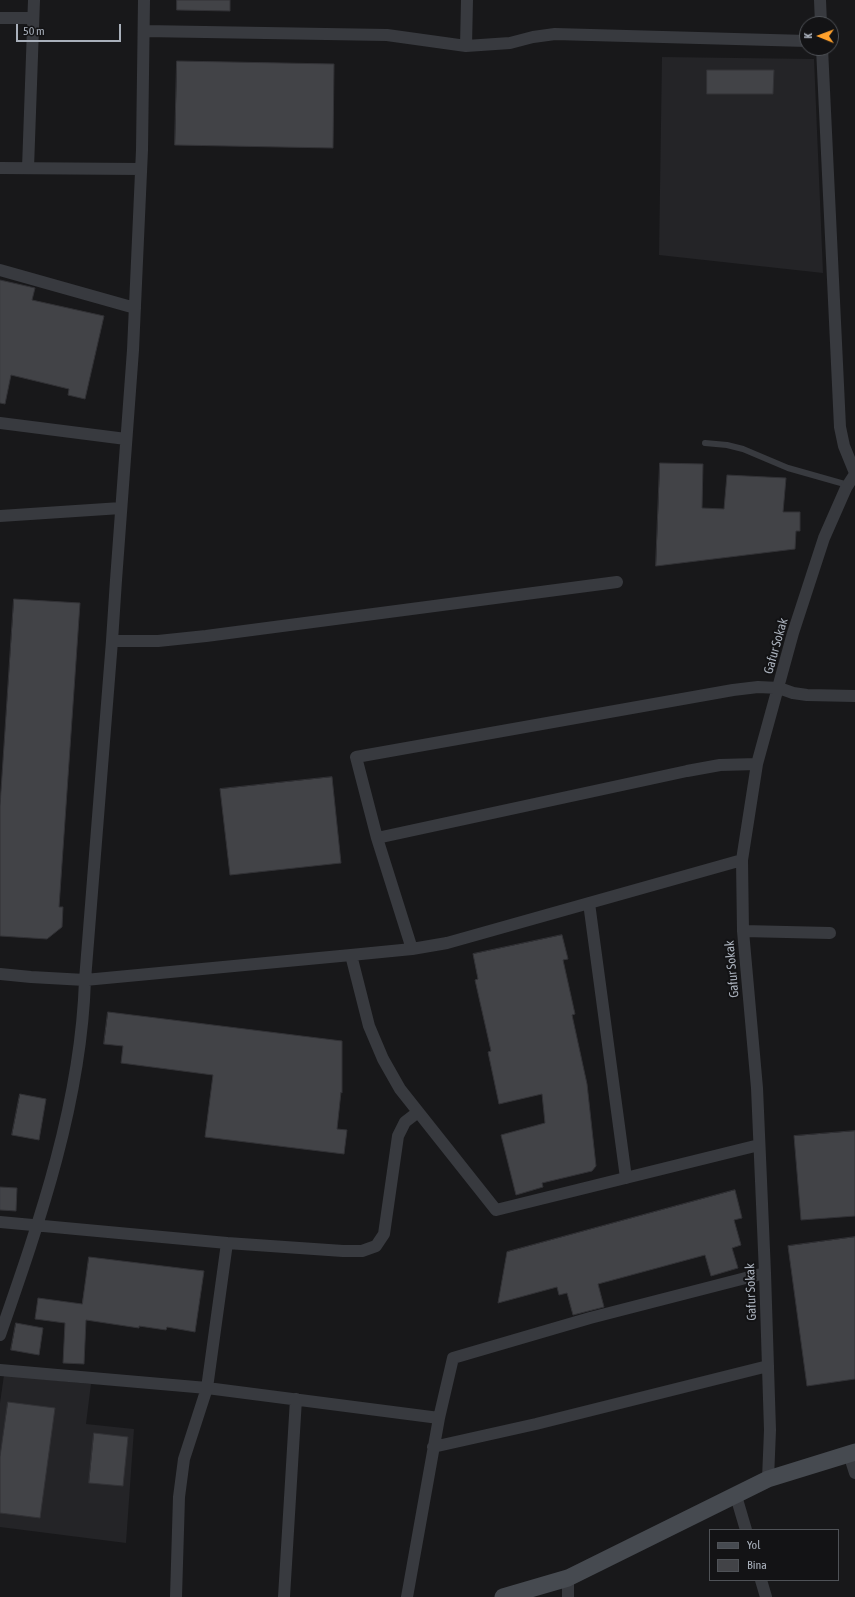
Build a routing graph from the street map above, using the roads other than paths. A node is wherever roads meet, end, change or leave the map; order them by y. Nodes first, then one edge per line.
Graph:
1 (34, 0) edge
2 (144, 0) edge
3 (467, 0) edge
4 (820, 0) edge
5 (821, 16) edge
6 (0, 18) edge
7 (33, 18) junction
8 (144, 31) junction
9 (799, 41) edge
10 (466, 46) junction
11 (822, 56) edge
12 (0, 168) edge
13 (28, 168) junction
14 (141, 169) junction
15 (0, 270) edge
16 (135, 308) junction
17 (0, 423) edge
18 (126, 440) junction
19 (705, 443) dead end
20 (855, 474) edge
21 (848, 486) junction
22 (121, 508) junction
23 (0, 516) edge
24 (618, 582) dead end
25 (112, 641) junction
26 (779, 688) junction
27 (855, 696) edge
28 (757, 764) junction
29 (377, 838) junction
30 (742, 860) junction
31 (589, 903) junction
32 (743, 931) junction
33 (830, 933) dead end
34 (412, 949) junction
35 (350, 955) junction
36 (0, 974) edge
37 (85, 980) junction
38 (418, 1112) junction
39 (759, 1145) junction
40 (626, 1178) junction
41 (0, 1222) edge
42 (38, 1227) junction
43 (227, 1243) junction
44 (765, 1273) junction
45 (0, 1335) edge
46 (768, 1366) junction
47 (0, 1370) edge
48 (207, 1388) junction
49 (296, 1399) junction
50 (439, 1418) junction
51 (433, 1447) junction
52 (852, 1453) edge
53 (855, 1472) edge
54 (768, 1479) junction
55 (736, 1496) junction
56 (746, 1529) edge
57 (568, 1578) junction
58 (761, 1581) edge
59 (176, 1597) edge
60 (284, 1597) edge
61 (407, 1597) edge
62 (503, 1597) edge
63 (568, 1597) edge
64 (766, 1597) edge

1 - 7 street
2 - 8 street
3 - 10 street
4 - 5 street
6 - 7 street
7 - 13 street
8 - 10 street
8 - 14 street
9 - 10 street
11 - 20 street
12 - 13 street
13 - 14 street
14 - 16 street
15 - 16 street
16 - 18 street
17 - 18 street
18 - 22 street
19 - 21 lane
20 - 21 street, Gafur Sokak
21 - 26 street, Gafur Sokak
22 - 23 street
22 - 25 street
24 - 25 street
25 - 37 street
26 - 27 street
26 - 28 street, Gafur Sokak
26 - 29 street
28 - 29 street
28 - 30 street, Gafur Sokak
29 - 34 street
30 - 31 street
30 - 32 street, Gafur Sokak
31 - 34 street
31 - 40 street
32 - 33 street
32 - 39 street, Gafur Sokak
34 - 35 street
35 - 37 street
35 - 38 street
36 - 37 street
37 - 42 street
38 - 40 street
38 - 43 street
39 - 40 street
39 - 44 street, Gafur Sokak
41 - 42 street
42 - 43 street
42 - 45 street
43 - 48 street
44 - 46 street, Gafur Sokak
44 - 50 street
46 - 51 street
46 - 54 street, Gafur Sokak
47 - 48 street
48 - 49 street
48 - 59 street
49 - 50 street
49 - 60 street
50 - 51 street
51 - 61 street
52 - 53 street
52 - 54 street
54 - 55 street
55 - 56 street
55 - 57 street
57 - 62 street
57 - 63 street
58 - 64 street

